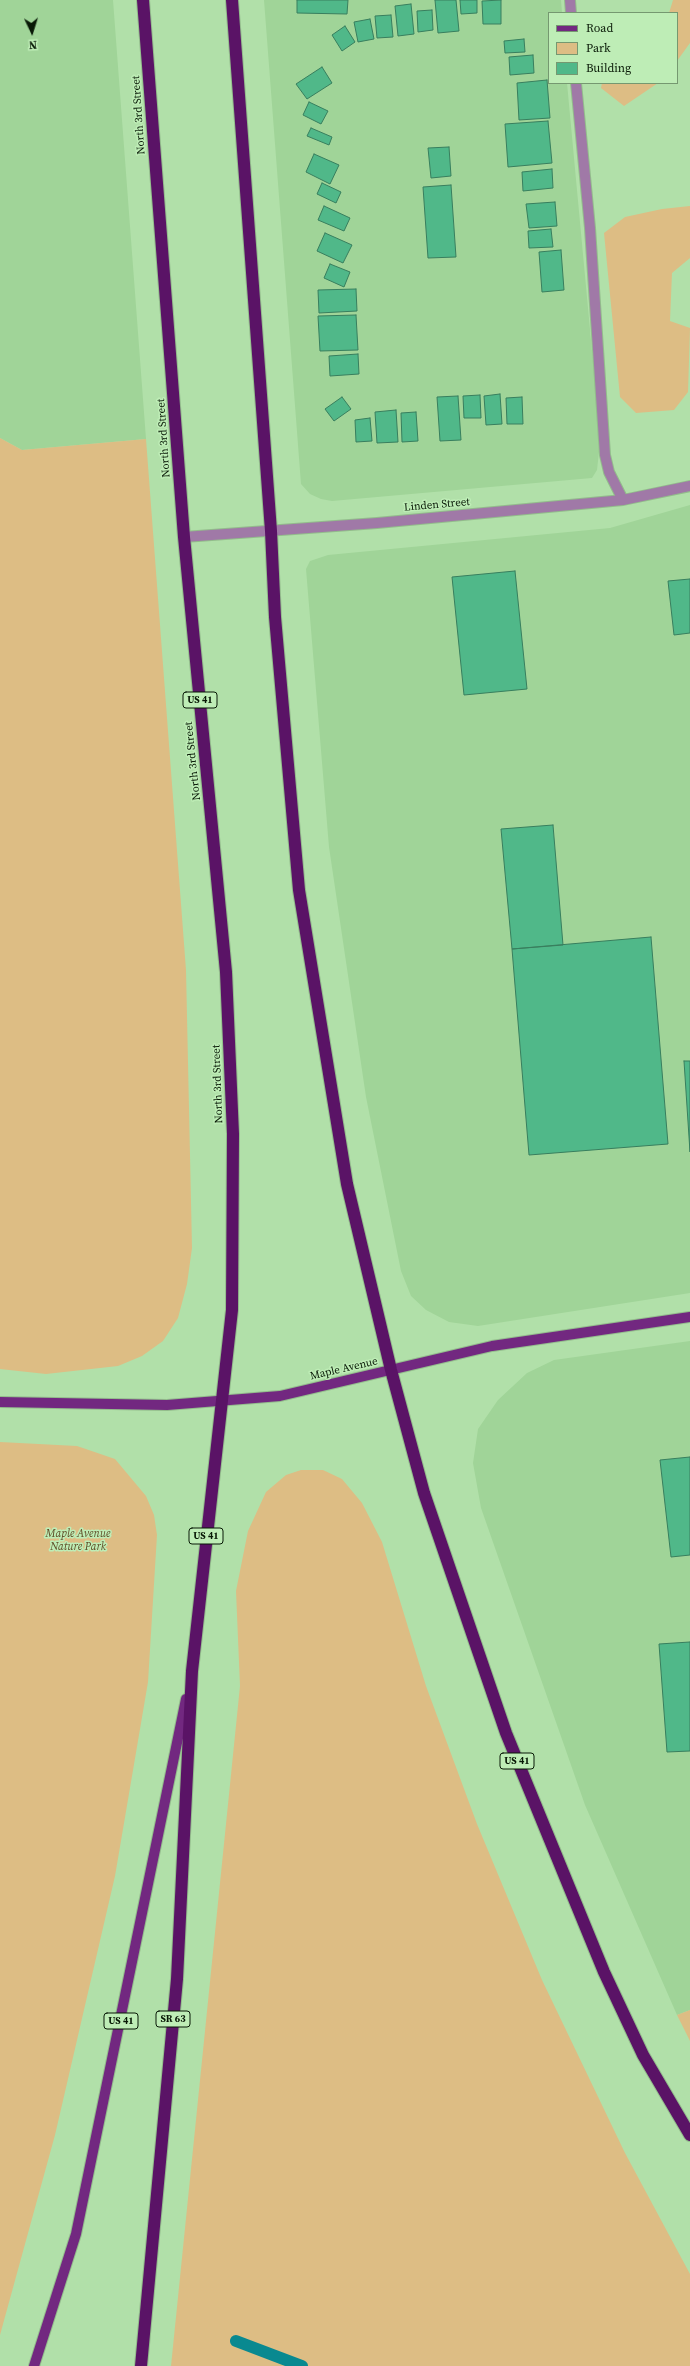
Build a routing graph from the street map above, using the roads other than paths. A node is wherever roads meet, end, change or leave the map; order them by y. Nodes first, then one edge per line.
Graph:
1 (143, 0) edge
2 (232, 0) edge
3 (570, 0) edge
4 (571, 12) edge
5 (576, 84) edge
6 (690, 486) edge
7 (623, 500) junction
8 (271, 531) junction
9 (184, 537) junction
10 (690, 1317) edge
11 (392, 1370) junction
12 (222, 1401) junction
13 (0, 1402) edge
14 (192, 1671) junction
15 (690, 2135) edge
16 (34, 2366) edge
17 (141, 2366) edge

1 - 9 highway, North 3rd Street / US 41
2 - 8 highway, US 41
3 - 4 street
5 - 7 street
6 - 7 street, Linden Street
7 - 8 street, Linden Street
8 - 9 street, Linden Street
8 - 11 highway, US 41
9 - 12 highway, North 3rd Street / US 41
10 - 11 main road, Maple Avenue
11 - 12 main road, Maple Avenue
11 - 15 highway, US 41
12 - 13 main road, Maple Avenue
12 - 14 highway, US 41
14 - 16 main road, US 41
14 - 17 highway, SR 63

